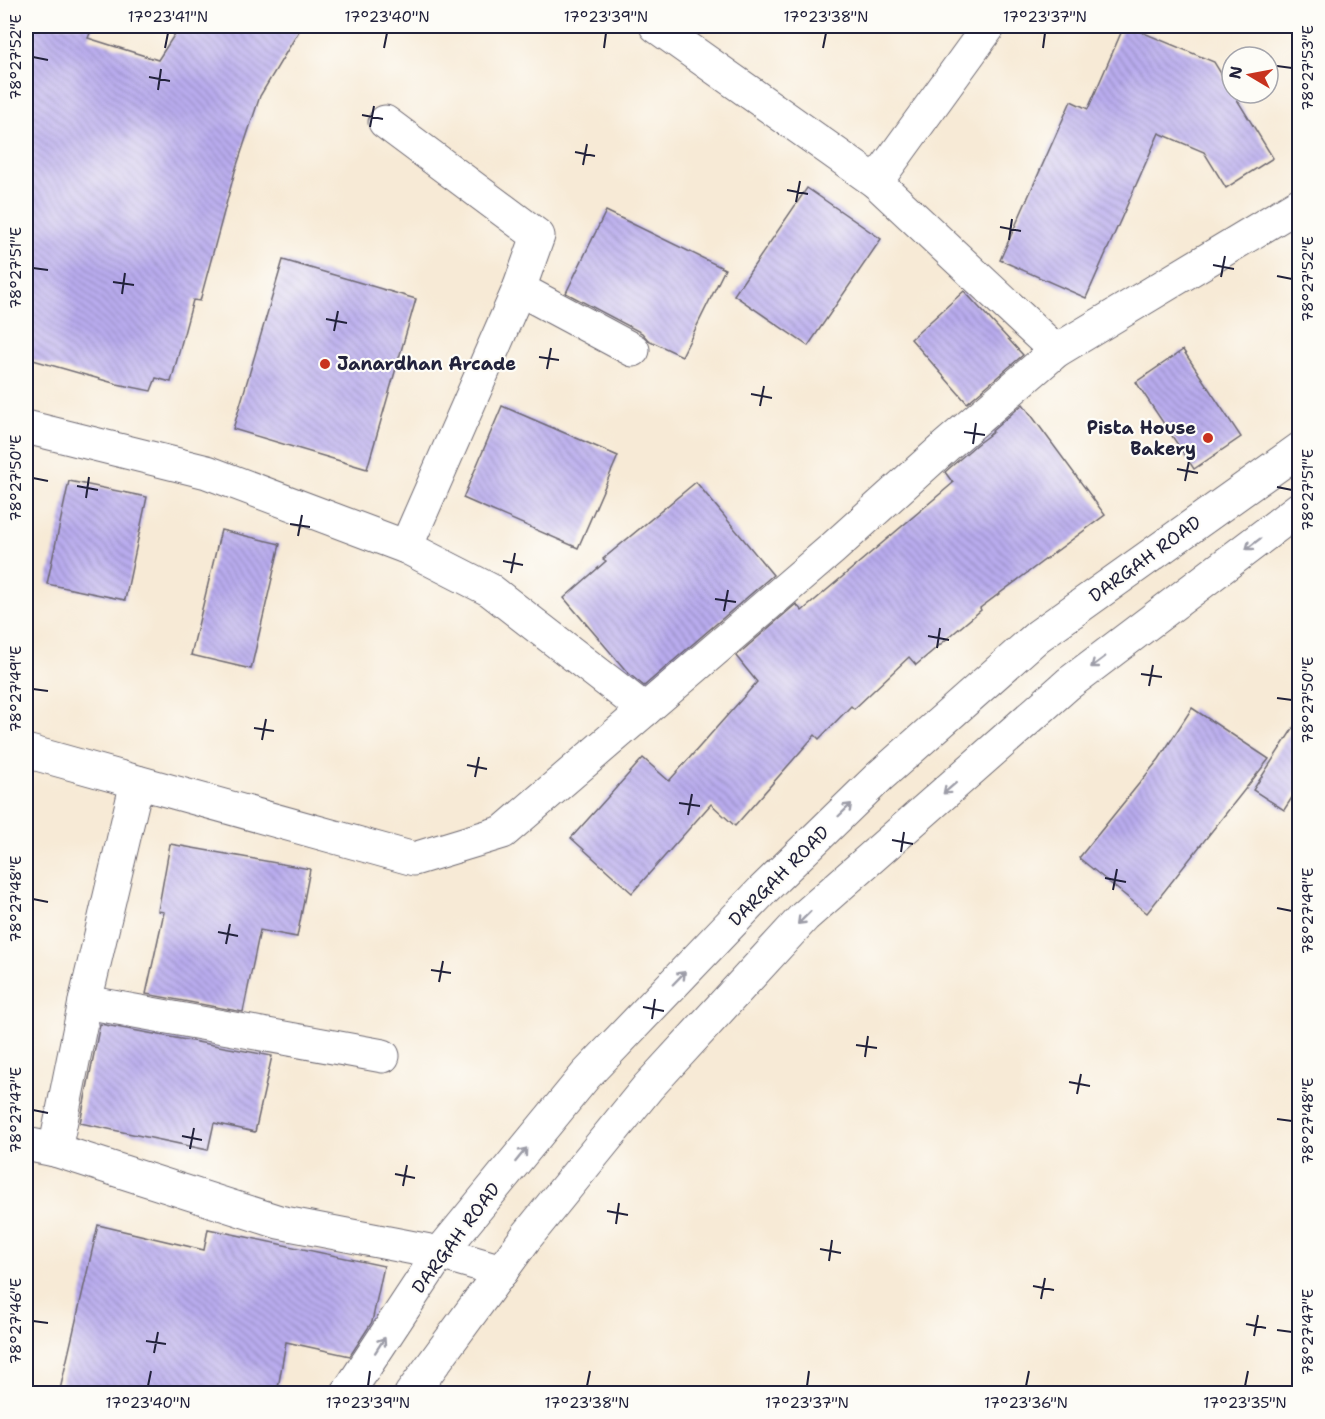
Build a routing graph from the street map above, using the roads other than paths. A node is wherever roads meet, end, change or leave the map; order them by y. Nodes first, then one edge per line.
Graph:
1 (656, 26) edge
2 (989, 26) edge
3 (385, 122) dead end
4 (876, 182) junction
5 (1299, 204) edge
6 (519, 289) junction
7 (633, 350) dead end
8 (1056, 351) junction
9 (26, 427) edge
10 (1299, 449) edge
11 (1299, 508) edge
12 (406, 547) junction
13 (645, 710) junction
14 (26, 751) edge
15 (137, 782) junction
16 (85, 1002) junction
17 (383, 1056) dead end
18 (40, 1147) edge
19 (440, 1253) junction
20 (502, 1271) junction
21 (347, 1394) edge
22 (411, 1394) edge

1 - 4 street
2 - 4 street
3 - 6 street
4 - 8 street
5 - 8 street
6 - 7 street
6 - 12 street
8 - 13 street
9 - 12 street
19 -> 10 street, DARGAH ROAD
11 -> 20 street
12 - 13 street
13 - 15 street
14 - 15 street
15 - 16 street
16 - 17 street
16 - 18 street
18 - 19 street
19 - 20 street
21 -> 19 street, DARGAH ROAD
20 - 22 street

